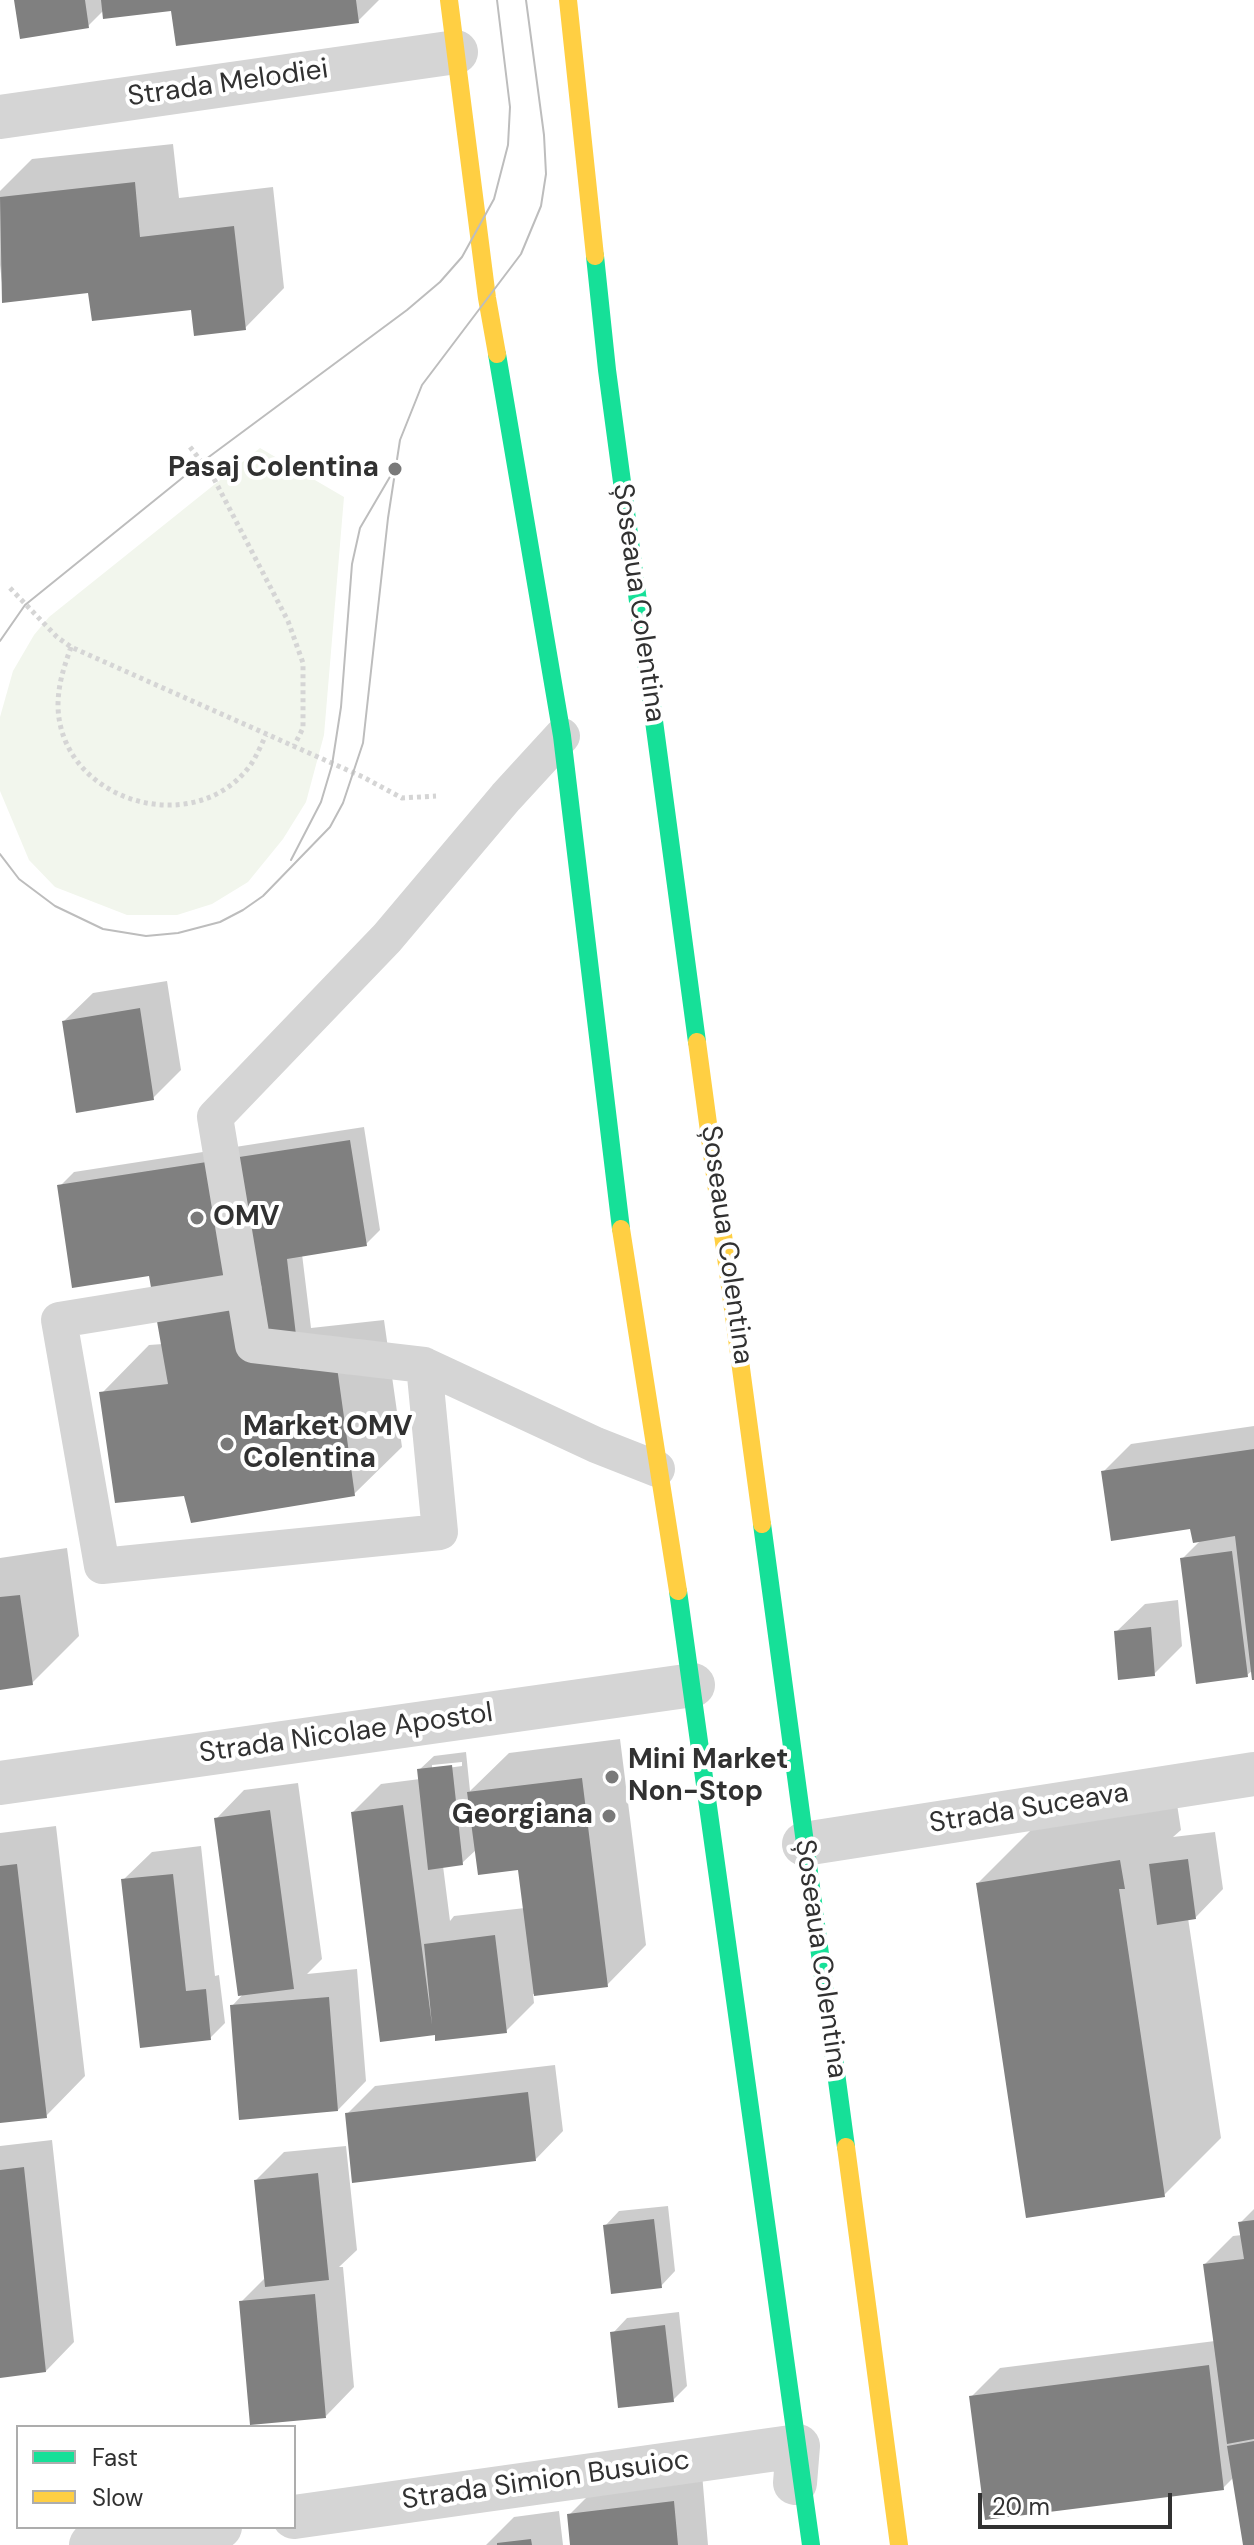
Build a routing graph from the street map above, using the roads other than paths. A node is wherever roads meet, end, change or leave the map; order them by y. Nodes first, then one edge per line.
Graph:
1 (449, 0) edge
2 (568, 0) edge
3 (456, 52) junction
4 (0, 117) edge
5 (562, 736) junction
6 (244, 1290) junction
7 (424, 1365) junction
8 (657, 1469) junction
9 (693, 1685) junction
10 (1254, 1774) edge
11 (0, 1783) edge
12 (804, 1844) junction
13 (798, 2446) junction
14 (892, 2489) junction
15 (296, 2517) edge
16 (206, 2529) edge
17 (91, 2545) edge
18 (791, 2545) edge
19 (811, 2545) edge
20 (899, 2545) edge
21 (908, 2545) edge

1 - 3 main road
2 - 12 main road, Șoseaua Colentina
3 - 4 street, Strada Melodiei
3 - 5 main road
5 - 6 lane
5 - 8 main road
6 - 7 lane
6 - 7 lane
7 - 8 lane
8 - 9 main road
9 - 11 street, Strada Nicolae Apostol
9 - 13 main road
10 - 12 street, Strada Suceava
12 - 14 main road, Șoseaua Colentina
13 - 15 street, Strada Simion Busuioc
13 - 18 street
13 - 19 main road
14 - 20 main road, Șoseaua Colentina
14 - 21 street, Șoseaua Colentina
16 - 17 street

